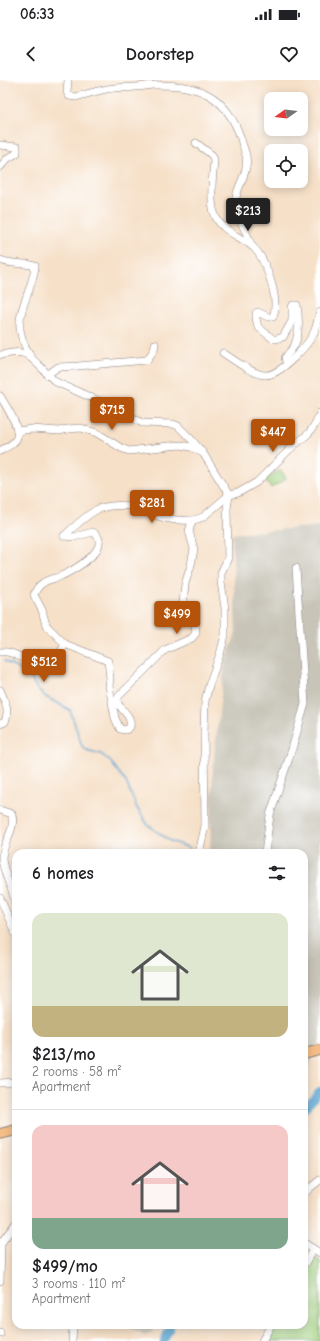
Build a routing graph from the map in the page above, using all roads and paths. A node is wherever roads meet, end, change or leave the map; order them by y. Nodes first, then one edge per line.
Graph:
1 (68, 80) edge
2 (196, 143) dead end
3 (0, 145) edge
4 (0, 167) edge
5 (252, 246) junction
6 (0, 260) edge
7 (320, 312) edge
8 (155, 344) dead end
9 (223, 353) dead end
10 (0, 355) edge
11 (30, 356) junction
12 (287, 364) junction
13 (47, 375) junction
14 (0, 396) edge
15 (320, 413) edge
16 (17, 431) junction
17 (0, 451) edge
18 (203, 453) junction
19 (229, 495) junction
20 (192, 521) junction
21 (296, 568) dead end
22 (66, 644) junction
23 (0, 652) edge
24 (0, 690) edge
25 (0, 724) edge
26 (0, 810) edge
27 (200, 849) edge
28 (266, 849) edge
29 (12, 888) edge
30 (0, 898) edge
31 (12, 926) edge
32 (320, 1050) edge
33 (308, 1053) edge
34 (12, 1082) edge
35 (0, 1083) edge
36 (12, 1131) edge
37 (0, 1134) edge
38 (320, 1180) edge
39 (308, 1189) edge
40 (12, 1228) edge
41 (308, 1246) edge
42 (313, 1249) junction
43 (320, 1253) edge
44 (308, 1258) edge
45 (0, 1281) edge
46 (73, 1329) edge
47 (268, 1329) edge
48 (72, 1341) edge
49 (262, 1341) edge

1 - 5 street
2 - 5 street
3 - 4 street
5 - 12 street
6 - 11 street
7 - 12 street
8 - 13 street
9 - 12 street
10 - 11 street
11 - 13 street
13 - 18 street
14 - 16 street
15 - 19 street
16 - 17 street
16 - 18 street
18 - 19 street
19 - 20 street
19 - 27 street
20 - 22 street
20 - 22 street
21 - 28 street
22 - 23 street
24 - 25 street
26 - 29 street
30 - 31 street
32 - 33 highway
34 - 35 street
36 - 37 highway
38 - 39 street
40 - 45 street
41 - 42 street
42 - 43 street
42 - 44 street
46 - 48 street
47 - 49 street

